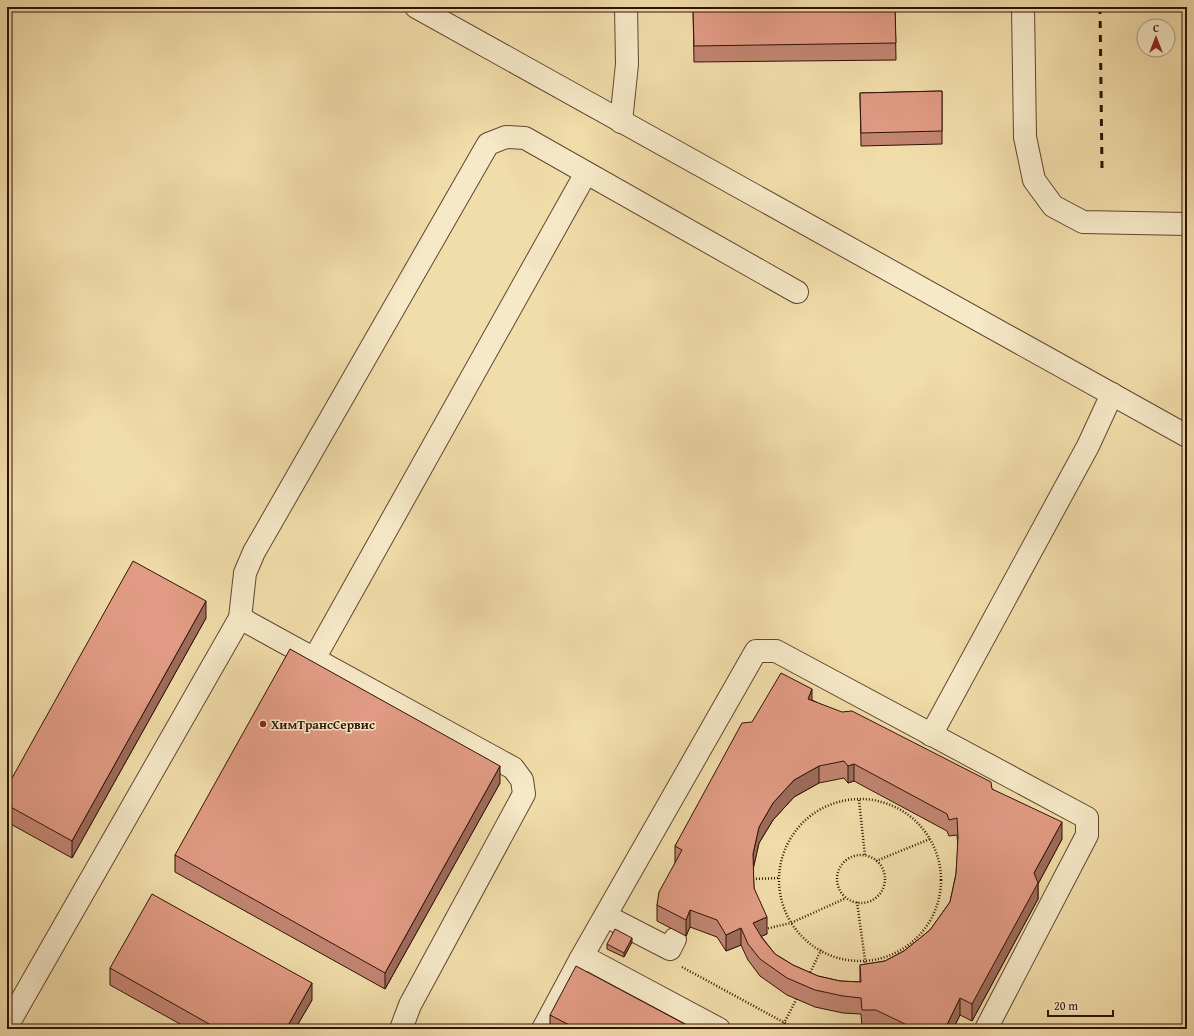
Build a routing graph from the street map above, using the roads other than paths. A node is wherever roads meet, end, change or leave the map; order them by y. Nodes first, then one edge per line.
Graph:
1 (416, 7) edge
2 (626, 7) edge
3 (1023, 7) edge
4 (621, 122) junction
5 (586, 173) junction
6 (1187, 224) edge
7 (797, 292) dead end
8 (1112, 394) junction
9 (1187, 436) edge
10 (240, 618) junction
11 (314, 659) junction
12 (931, 735) junction
13 (606, 916) junction
14 (675, 939) dead end
15 (580, 960) junction
16 (7, 1026) edge
17 (401, 1029) edge
18 (543, 1029) edge
19 (719, 1029) edge
20 (986, 1029) edge

1 - 4 street
2 - 4 street
3 - 6 street
4 - 8 street
5 - 7 street
5 - 10 street
5 - 11 street
8 - 9 street
8 - 12 street
10 - 11 street
10 - 16 street
11 - 17 street
12 - 13 street
12 - 20 street
13 - 14 street
13 - 15 street
15 - 18 street
15 - 19 street

